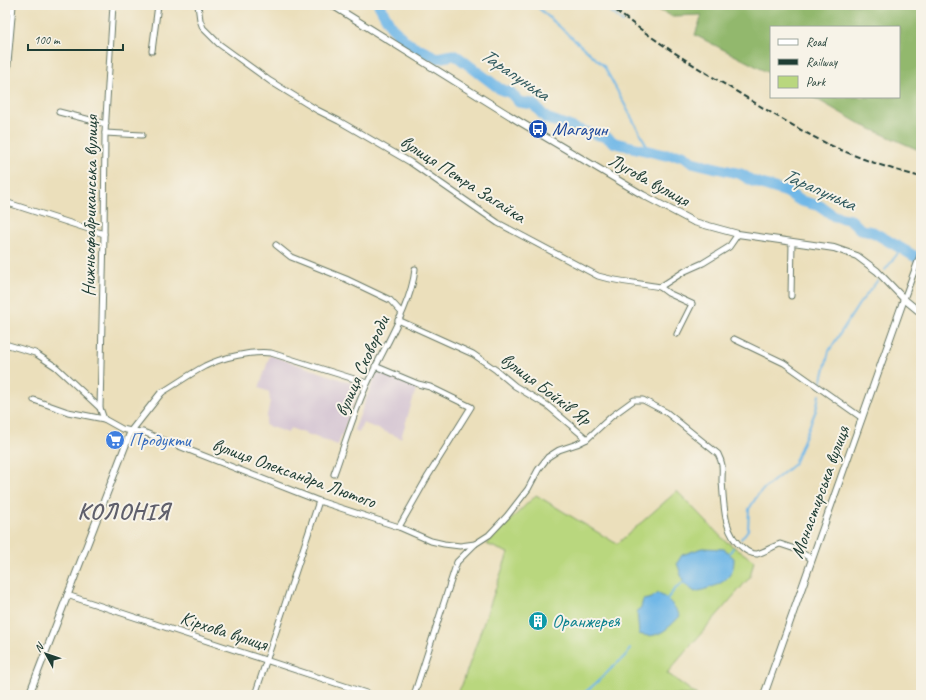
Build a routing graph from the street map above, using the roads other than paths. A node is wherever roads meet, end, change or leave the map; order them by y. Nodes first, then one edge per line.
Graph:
1 (13, 5) edge
2 (113, 5) edge
3 (158, 5) edge
4 (198, 5) edge
5 (332, 5) edge
6 (152, 51) dead end
7 (5, 98) edge
8 (59, 112) dead end
9 (106, 124) junction
10 (106, 133) junction
11 (142, 135) dead end
12 (5, 202) edge
13 (104, 234) junction
14 (738, 234) junction
15 (792, 242) junction
16 (276, 245) dead end
17 (921, 252) edge
18 (415, 269) dead end
19 (660, 286) junction
20 (791, 296) dead end
21 (904, 299) junction
22 (401, 312) junction
23 (921, 313) edge
24 (398, 320) junction
25 (677, 334) dead end
26 (734, 339) dead end
27 (5, 344) edge
28 (11, 346) junction
29 (5, 350) edge
30 (375, 366) junction
31 (367, 383) junction
32 (161, 394) joint
33 (34, 400) dead end
34 (100, 408) junction
35 (862, 418) junction
36 (104, 419) junction
37 (131, 431) junction
38 (587, 439) junction
39 (334, 474) dead end
40 (319, 501) junction
41 (399, 528) junction
42 (475, 544) junction
43 (812, 559) junction
44 (67, 595) junction
45 (267, 660) junction
46 (5, 692) edge
47 (16, 695) edge
48 (29, 695) edge
49 (255, 695) edge
50 (372, 695) edge
51 (414, 695) edge
52 (764, 695) edge

1 - 7 street
2 - 9 street, Нижньофабриканська вулиця
3 - 6 street
4 - 19 street, вулиця Петра Загайка
5 - 14 street, Лугова вулиця
8 - 9 street
9 - 10 street, Нижньофабриканська вулиця
10 - 11 street
10 - 13 street, Нижньофабриканська вулиця
12 - 13 street
13 - 34 street, Нижньофабриканська вулиця
14 - 15 street, Лугова вулиця
14 - 19 street
15 - 20 street
15 - 21 street, Лугова вулиця
16 - 22 street
17 - 21 street
18 - 22 street, вулиця Сковороди
19 - 25 street
21 - 23 street, Лугова вулиця
21 - 35 street, Монастирська вулиця
22 - 24 street, вулиця Сковороди
24 - 30 street, вулиця Сковороди
24 - 38 street, вулиця Бойків Яр
26 - 35 street
27 - 28 street
28 - 29 street
28 - 34 street
30 - 31 street, вулиця Сковороди
30 - 41 street
31 - 32 street
31 - 39 street, вулиця Сковороди
32 - 37 street
33 - 36 street, вулиця Олександра Лютого
34 - 36 street
35 - 43 street, Монастирська вулиця
36 - 37 street, вулиця Олександра Лютого
37 - 40 street, вулиця Олександра Лютого
37 - 44 street
38 - 42 street
38 - 43 street, вулиця Бойків Яр
40 - 41 street, вулиця Олександра Лютого
40 - 45 street
41 - 42 street, вулиця Олександра Лютого
42 - 51 street
43 - 52 street, Монастирська вулиця
44 - 45 street, Кірхова вулиця
44 - 48 street
45 - 49 street
45 - 50 street, Кірхова вулиця
46 - 47 street

